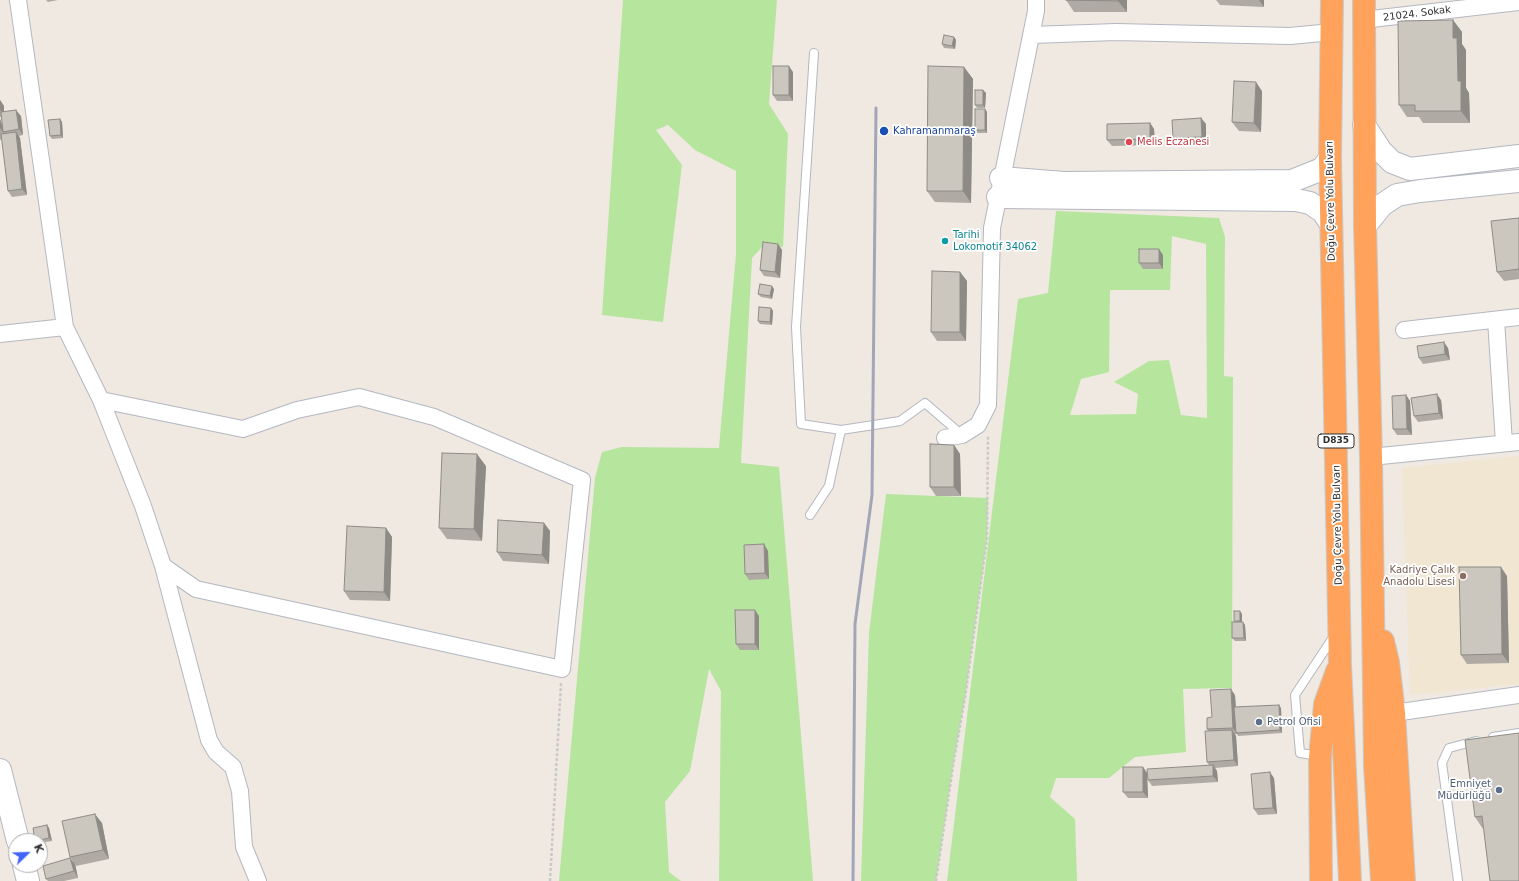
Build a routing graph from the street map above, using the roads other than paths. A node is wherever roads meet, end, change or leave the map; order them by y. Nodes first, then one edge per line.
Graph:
1 (18, 0) edge
2 (1036, 0) edge
3 (1332, 0) edge
4 (1503, 2) edge
5 (1519, 2) edge
6 (1364, 10) edge
7 (1332, 32) junction
8 (1031, 34) junction
9 (814, 53) dead end
10 (1364, 125) junction
11 (1519, 156) edge
12 (1330, 158) junction
13 (1519, 181) edge
14 (999, 187) junction
15 (1331, 224) junction
16 (1365, 226) junction
17 (1519, 317) edge
18 (1496, 320) junction
19 (65, 327) junction
20 (1404, 330) dead end
21 (0, 334) edge
22 (101, 400) junction
23 (841, 430) junction
24 (962, 435) junction
25 (945, 438) dead end
26 (1512, 443) edge
27 (1370, 457) junction
28 (810, 515) dead end
29 (163, 566) junction
30 (1373, 622) junction
31 (1341, 626) junction
32 (1340, 664) junction
33 (1519, 695) edge
34 (1394, 713) junction
35 (1519, 733) edge
36 (1320, 757) junction
37 (0, 770) edge
38 (5, 811) edge
39 (15, 833) edge
40 (258, 881) edge
41 (1321, 881) edge
42 (1350, 881) edge
43 (1382, 881) edge
44 (1404, 881) edge
45 (1458, 881) edge

1 - 19 street
2 - 8 street
3 - 7 highway, Doğu Çevre Yolu Bulvarı / D835
4 - 5 street, 21024. Sokak
4 - 6 street, 21024. Sokak
6 - 10 highway
7 - 8 street
7 - 12 highway, Doğu Çevre Yolu Bulvarı / D835
8 - 14 street
9 - 23 lane
10 - 11 main road
10 - 16 highway
12 - 14 main road
12 - 15 highway, Doğu Çevre Yolu Bulvarı / D835
13 - 16 main road
14 - 15 main road
14 - 24 street
15 - 31 highway, Doğu Çevre Yolu Bulvarı / D835
16 - 27 highway
17 - 18 street
18 - 20 street
18 - 26 street
19 - 21 street
19 - 22 street
22 - 29 street
22 - 29 street
23 - 24 lane
23 - 28 lane
24 - 25 street
26 - 27 street
27 - 30 highway
29 - 40 street
30 - 34 highway
30 - 43 highway
31 - 32 highway, Doğu Çevre Yolu Bulvarı / D835
31 - 36 lane
32 - 36 highway
32 - 42 highway, Doğu Çevre Yolu Bulvarı / D835
33 - 34 street
34 - 44 highway
35 - 45 lane
36 - 41 highway
37 - 38 main road
38 - 39 main road

